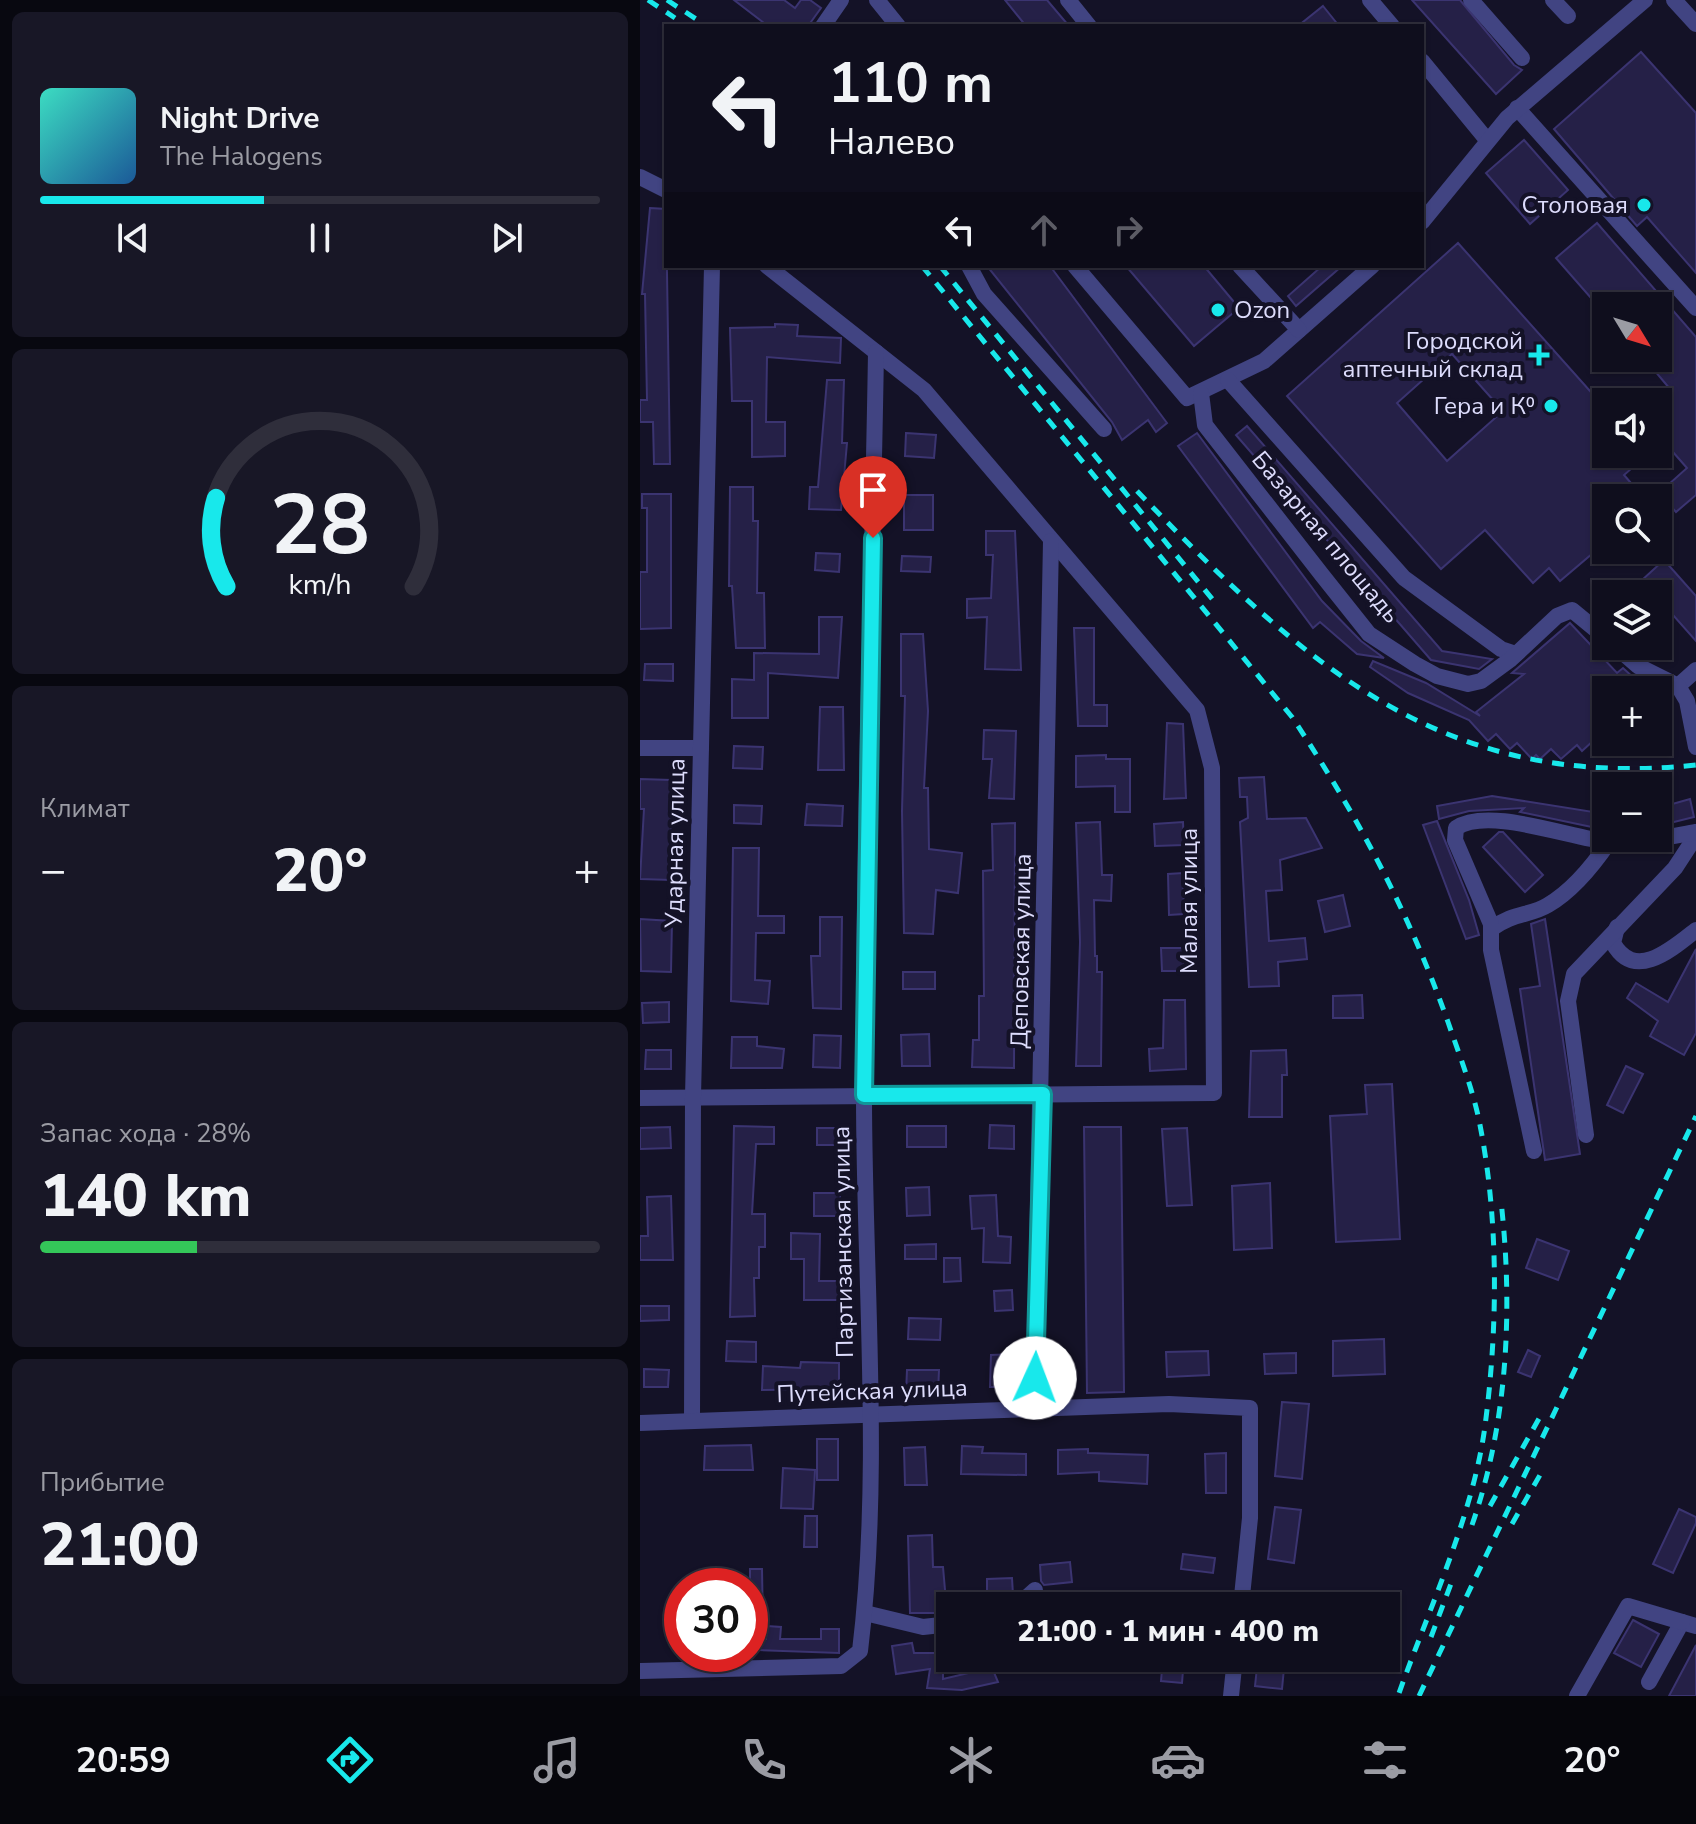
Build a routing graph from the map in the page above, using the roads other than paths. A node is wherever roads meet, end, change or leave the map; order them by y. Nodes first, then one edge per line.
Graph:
1 (841, 0) edge
2 (877, 0) edge
3 (1068, 0) edge
4 (1370, 0) edge
5 (1471, 0) edge
6 (1553, 0) edge
7 (1645, 0) edge
8 (1674, 0) edge
9 (1568, 16) dead end
10 (824, 24) edge
11 (896, 24) edge
12 (1087, 24) edge
13 (1388, 24) edge
14 (1696, 24) edge
15 (1522, 58) dead end
16 (1424, 63) edge
17 (1517, 108) junction
18 (1487, 140) junction
19 (640, 177) edge
20 (664, 189) edge
21 (1424, 219) edge
22 (712, 268) edge
23 (770, 268) edge
24 (970, 268) edge
25 (1077, 268) edge
26 (1242, 268) edge
27 (1370, 268) edge
28 (1696, 308) edge
29 (1299, 330) junction
30 (876, 352) junction
31 (1228, 380) junction
32 (1201, 393) junction
33 (1104, 429) dead end
34 (1051, 541) junction
35 (1592, 626) edge
36 (1516, 654) junction
37 (1631, 660) edge
38 (1696, 670) edge
39 (1678, 686) junction
40 (1696, 747) edge
41 (640, 748) edge
42 (701, 748) junction
43 (1696, 834) edge
44 (1672, 838) edge
45 (1592, 839) edge
46 (1600, 852) edge
47 (1617, 927) junction
48 (1491, 929) junction
49 (1696, 930) edge
50 (1043, 1094) junction
51 (864, 1095) junction
52 (693, 1097) junction
53 (640, 1098) edge
54 (1586, 1135) dead end
55 (1534, 1151) dead end
56 (1034, 1409) junction
57 (870, 1415) junction
58 (692, 1421) junction
59 (640, 1423) edge
60 (1035, 1590) dead end
61 (1033, 1592) edge
62 (1242, 1592) edge
63 (865, 1613) junction
64 (1689, 1624) edge
65 (936, 1626) edge
66 (640, 1671) edge
67 (1234, 1672) edge
68 (1649, 1682) dead end
69 (1231, 1696) edge
70 (1577, 1696) edge

1 - 10 street
2 - 11 street
3 - 12 street
4 - 13 street
5 - 15 street
6 - 9 street
7 - 17 street
8 - 14 street
16 - 18 street
17 - 18 street
17 - 28 street
18 - 21 street
19 - 20 street
22 - 42 street, Ударная улица
23 - 30 street
24 - 33 street
25 - 32 street
26 - 29 street
27 - 29 street
29 - 31 street
30 - 34 street
30 - 51 street, Партизанская улица
31 - 32 street
31 - 36 street
32 - 36 street, Базарная площадь
34 - 50 street, Деповская улица
34 - 50 street, Малая улица
35 - 36 street, Базарная площадь
37 - 39 street
38 - 39 street
39 - 40 street
41 - 42 street
42 - 52 street, Ударная улица
43 - 44 street
43 - 47 street
45 - 48 street
46 - 48 street
47 - 49 street
47 - 54 street
48 - 55 street
50 - 51 street
50 - 56 street, Деповская улица
51 - 52 street
51 - 57 street, Партизанская улица
52 - 53 street
52 - 58 street, Ударная улица
56 - 57 street, Путейская улица
56 - 62 street, Путейская улица
57 - 58 street, Путейская улица
57 - 63 street, Партизанская улица
58 - 59 street, Путейская улица
60 - 61 street
63 - 65 street
63 - 66 street, Партизанская улица
64 - 68 street
64 - 70 street
67 - 69 street

